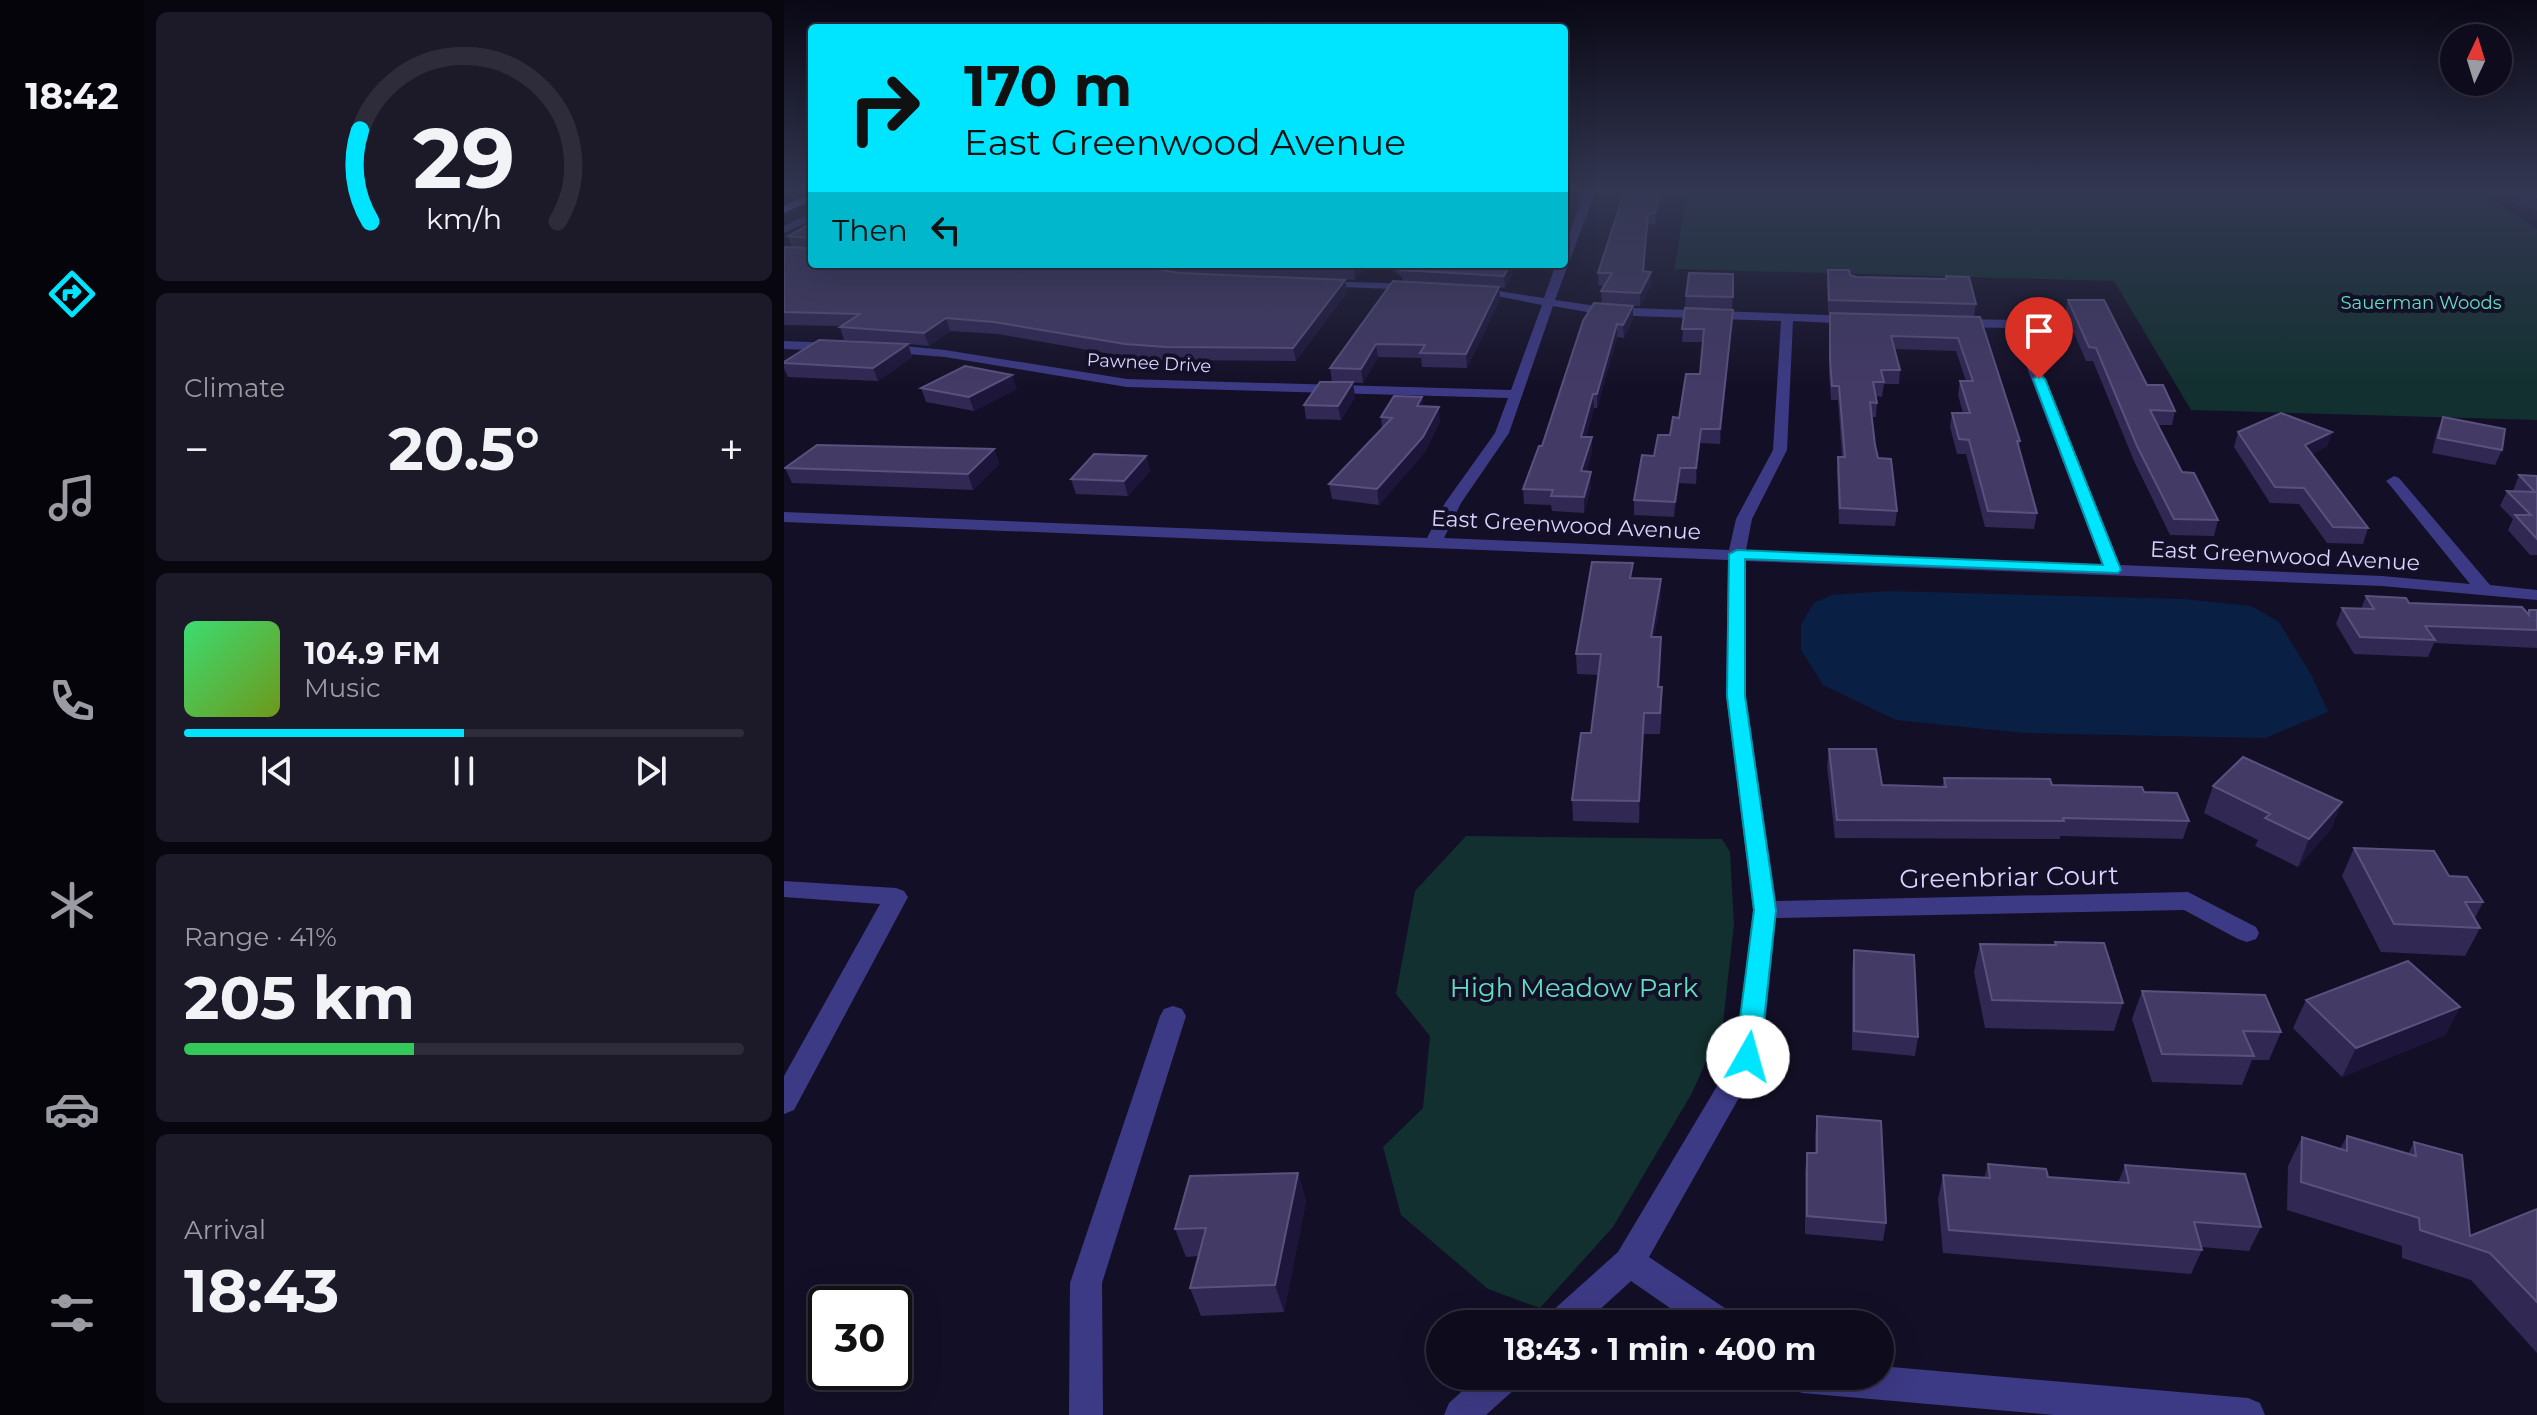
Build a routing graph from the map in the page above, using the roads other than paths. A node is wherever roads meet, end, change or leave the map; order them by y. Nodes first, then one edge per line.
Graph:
1 (1561, 268) edge
2 (1310, 284) edge
3 (1428, 287) edge
4 (1453, 289) edge
5 (1548, 300) junction
6 (1787, 318) junction
7 (1864, 320) edge
8 (1941, 322) edge
9 (784, 345) edge
10 (1514, 394) junction
11 (2394, 481) dead end
12 (784, 517) edge
13 (1434, 541) junction
14 (1737, 554) junction
15 (2113, 570) junction
16 (2485, 591) junction
17 (2537, 595) edge
18 (784, 889) edge
19 (1765, 910) junction
20 (2247, 933) dead end
21 (1173, 1016) dead end
22 (784, 1102) edge
23 (1629, 1262) junction
24 (1576, 1310) edge
25 (1700, 1310) edge
26 (1894, 1384) edge
27 (1489, 1390) edge
28 (1086, 1415) edge
29 (1461, 1415) edge
30 (2248, 1415) edge

1 - 5 street
2 - 3 street
4 - 5 street
5 - 6 street
5 - 10 street
6 - 7 street
6 - 14 street
8 - 15 street
9 - 10 street, Pawnee Drive
10 - 13 street
11 - 16 street
12 - 13 street, East Greenwood Avenue
13 - 14 street, East Greenwood Avenue
14 - 15 street, East Greenwood Avenue
14 - 19 street
15 - 16 street, East Greenwood Avenue
16 - 17 street, East Greenwood Avenue
18 - 22 street
19 - 20 street, Greenbriar Court
19 - 23 street
21 - 28 street
23 - 24 street
23 - 25 street
26 - 30 street
27 - 29 street

